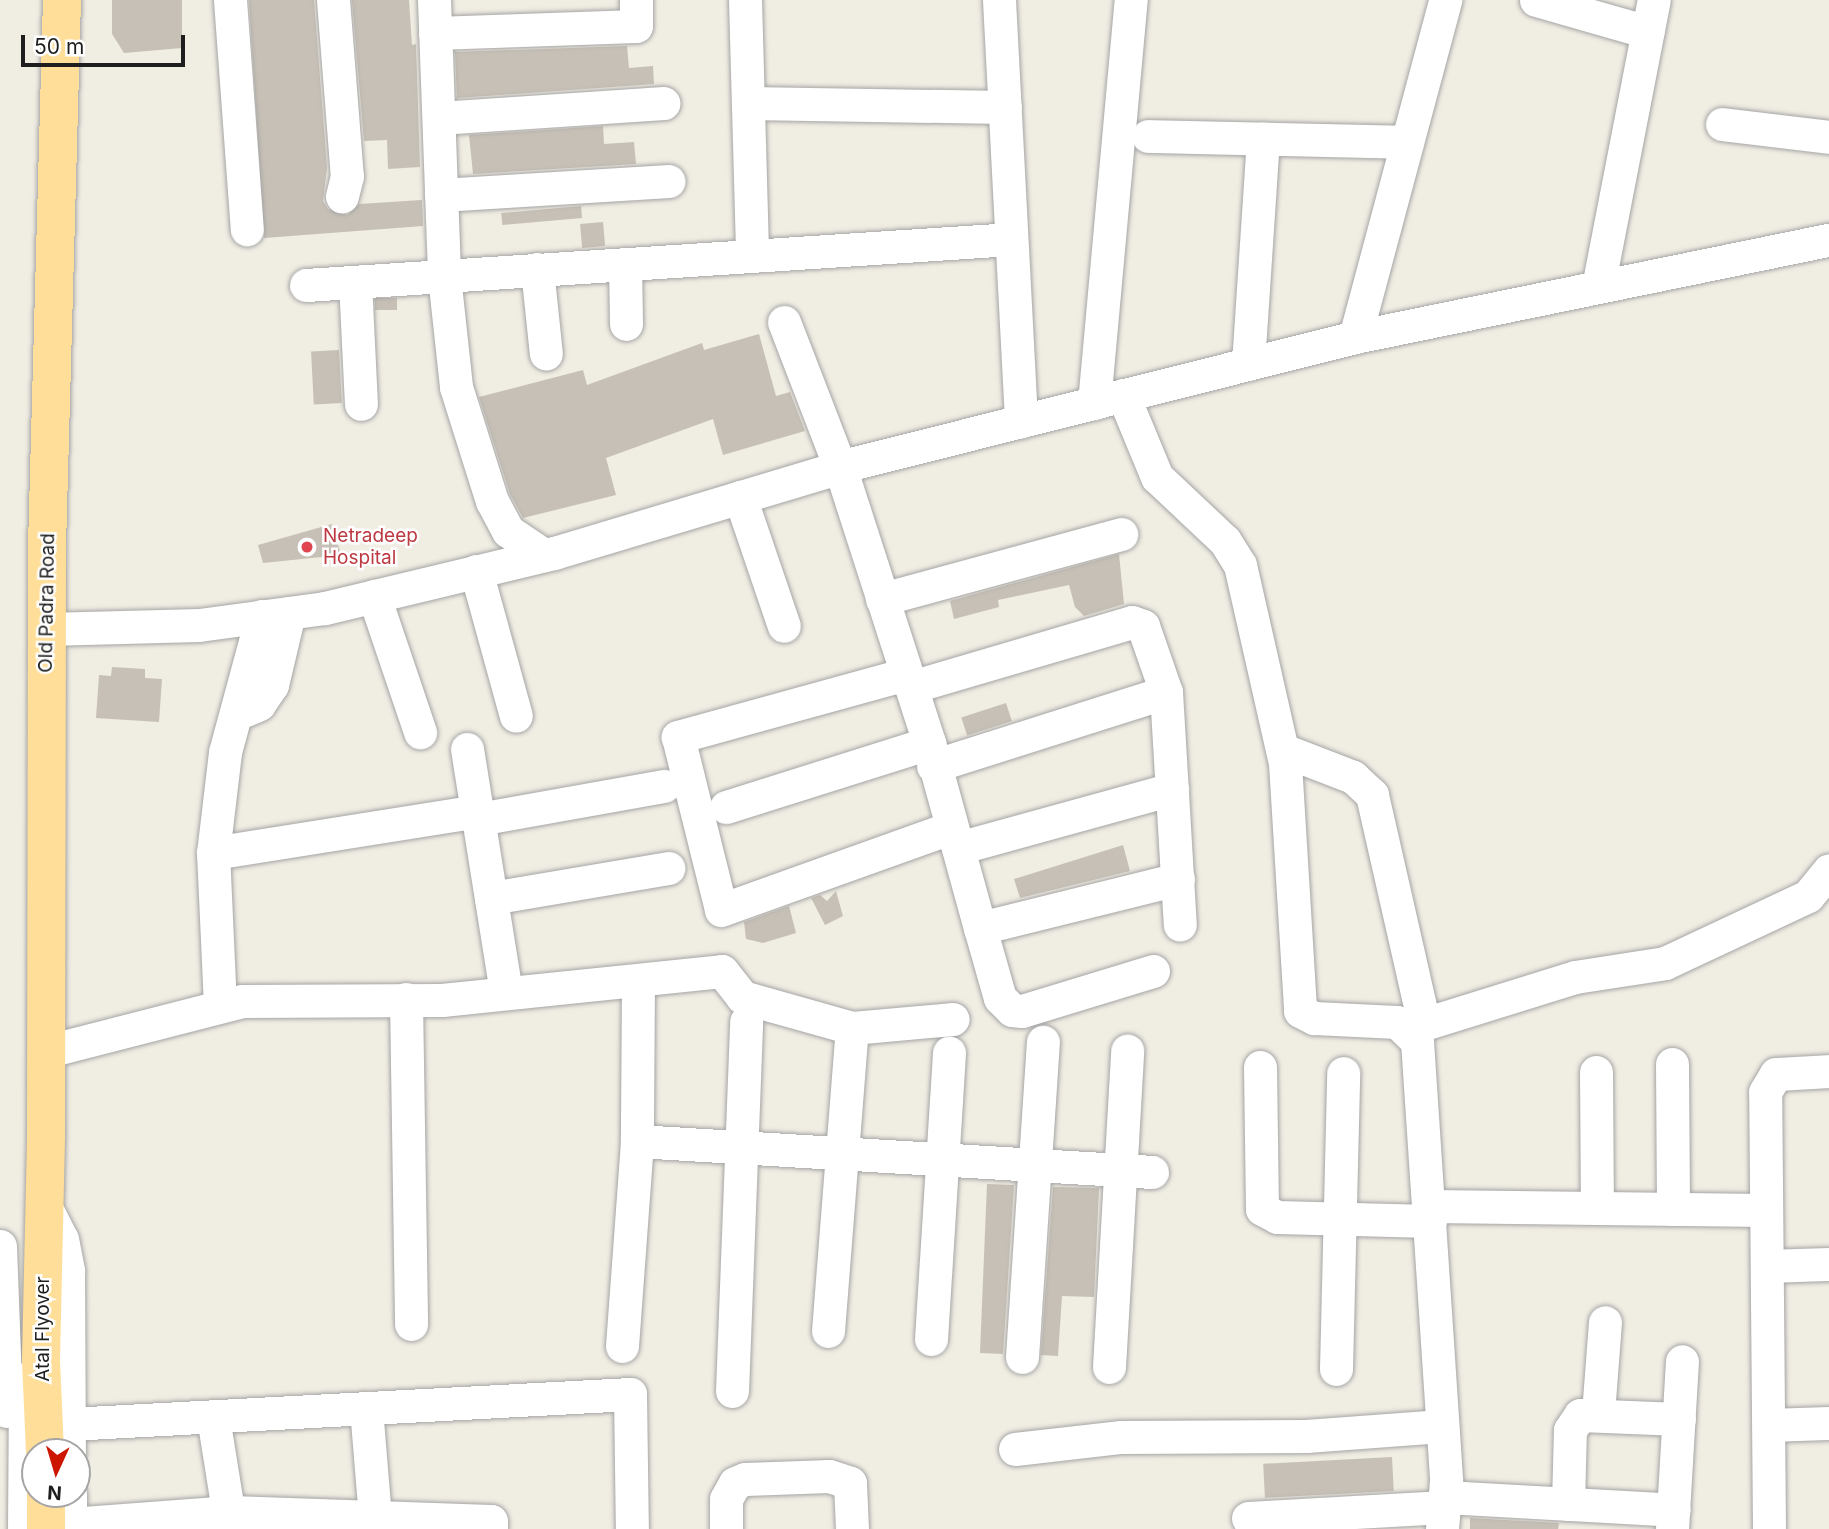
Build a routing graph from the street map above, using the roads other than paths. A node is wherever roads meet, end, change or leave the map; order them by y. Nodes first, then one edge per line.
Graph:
1 (62, 0) edge
2 (230, 0) edge
3 (333, 0) edge
4 (434, 0) edge
5 (636, 0) edge
6 (746, 0) edge
7 (999, 0) edge
8 (1130, 0) edge
9 (1446, 0) edge
10 (1536, 0) edge
11 (1654, 0) edge
12 (548, 13) edge
13 (1648, 32) junction
14 (435, 33) junction
15 (664, 103) dead end
16 (748, 103) junction
17 (1005, 107) junction
18 (439, 118) junction
19 (1722, 124) dead end
20 (1148, 136) dead end
21 (1829, 137) edge
22 (1263, 138) junction
23 (1407, 142) junction
24 (669, 181) dead end
25 (441, 195) junction
26 (342, 196) dead end
27 (247, 229) dead end
28 (1011, 239) junction
29 (1829, 240) edge
30 (752, 255) junction
31 (625, 264) junction
32 (537, 270) junction
33 (444, 276) junction
34 (355, 282) junction
35 (306, 285) dead end
36 (1598, 288) junction
37 (784, 323) dead end
38 (626, 324) dead end
39 (1355, 337) junction
40 (546, 354) dead end
41 (1248, 364) junction
42 (1109, 399) junction
43 (362, 404) dead end
44 (1021, 421) junction
45 (840, 467) junction
46 (740, 497) junction
47 (1121, 534) dead end
48 (544, 555) junction
49 (476, 571) junction
50 (374, 596) junction
51 (882, 599) junction
52 (275, 615) junction
53 (783, 626) dead end
54 (46, 629) junction
55 (908, 681) junction
56 (1166, 692) junction
57 (516, 716) dead end
58 (420, 732) dead end
59 (467, 749) dead end
60 (1283, 750) junction
61 (931, 754) junction
62 (664, 786) dead end
63 (1172, 789) junction
64 (726, 807) dead end
65 (477, 815) junction
66 (954, 838) junction
67 (213, 853) junction
68 (668, 868) dead end
69 (1829, 870) edge
70 (1178, 879) junction
71 (491, 898) junction
72 (1181, 925) dead end
73 (980, 928) junction
74 (1153, 971) dead end
75 (638, 981) junction
76 (506, 993) junction
77 (406, 999) junction
78 (220, 1006) junction
79 (953, 1019) dead end
80 (746, 1021) dead end
81 (1416, 1026) junction
82 (852, 1028) junction
83 (1025, 1029) junction
84 (1126, 1051) dead end
85 (44, 1052) junction
86 (949, 1053) dead end
87 (1672, 1065) dead end
88 (1261, 1068) dead end
89 (1829, 1071) edge
90 (1596, 1072) dead end
91 (1343, 1073) dead end
92 (637, 1141) junction
93 (740, 1150) junction
94 (842, 1155) junction
95 (943, 1160) junction
96 (1035, 1166) junction
97 (1118, 1170) junction
98 (1152, 1172) dead end
99 (45, 1206) junction
100 (1597, 1208) junction
101 (1672, 1209) junction
102 (1766, 1210) junction
103 (1430, 1214) junction
104 (1339, 1218) junction
105 (0, 1246) edge
106 (1829, 1265) edge
107 (1767, 1266) junction
108 (1605, 1322) dead end
109 (411, 1324) dead end
110 (828, 1331) dead end
111 (931, 1339) dead end
112 (622, 1346) dead end
113 (1022, 1357) dead end
114 (1682, 1361) dead end
115 (1109, 1367) dead end
116 (1336, 1369) dead end
117 (732, 1391) dead end
118 (366, 1408) junction
119 (1598, 1413) junction
120 (213, 1417) junction
121 (1679, 1419) junction
122 (1829, 1423) edge
123 (1769, 1425) junction
124 (1442, 1426) junction
125 (45, 1438) edge
126 (69, 1438) edge
127 (1015, 1449) dead end
128 (1443, 1511) edge
129 (1572, 1512) edge
130 (1248, 1518) dead end
131 (64, 1519) edge
132 (1673, 1519) edge
133 (231, 1521) edge
134 (376, 1524) edge
135 (9, 1529) edge
136 (24, 1529) edge
137 (491, 1529) edge
138 (632, 1529) edge
139 (726, 1529) edge
140 (852, 1529) edge
141 (1769, 1529) edge

1 - 54 main road, Old Padra Road
2 - 27 street
3 - 26 street
4 - 14 street
5 - 12 street
6 - 16 street
7 - 17 street
8 - 42 street
9 - 23 street
10 - 13 street
11 - 13 street
12 - 14 street
13 - 36 street
14 - 18 street
15 - 18 street
16 - 17 street
16 - 30 street
17 - 28 street
18 - 25 street
19 - 21 street
20 - 22 street
22 - 23 street
22 - 41 street
23 - 39 street
24 - 25 street
25 - 33 street
28 - 30 street
28 - 44 street
29 - 36 street
30 - 31 street
31 - 32 street
31 - 38 street
32 - 33 street
32 - 40 street
33 - 34 street
33 - 48 street
34 - 35 street
34 - 43 street
36 - 39 street
37 - 45 street
39 - 41 street
41 - 42 street
42 - 44 street
42 - 60 street
44 - 45 street
45 - 46 street
45 - 51 street
46 - 48 street
46 - 53 street
47 - 51 street
48 - 49 street
49 - 50 street
49 - 57 street
50 - 52 street
50 - 58 street
51 - 55 street
52 - 54 street
52 - 67 street
54 - 85 main road, Old Padra Road
55 - 56 street
55 - 61 street
55 - 66 street
56 - 61 street
56 - 63 street
59 - 65 street
60 - 81 street
60 - 81 street
61 - 64 street
61 - 66 street
62 - 65 street
63 - 66 street
63 - 70 street
65 - 67 street
65 - 71 street
66 - 73 street
67 - 78 street
68 - 71 street
69 - 81 street
70 - 72 street
70 - 73 street
71 - 76 street
73 - 83 street
74 - 83 street
75 - 76 street
75 - 82 street
75 - 92 street
76 - 77 street
77 - 78 street
77 - 109 street
78 - 85 street
79 - 82 street
80 - 93 street
81 - 103 street
82 - 94 street
83 - 96 street
84 - 97 street
85 - 99 main road, Old Padra Road
86 - 95 street
87 - 101 street
88 - 104 street
89 - 102 street
90 - 100 street
91 - 104 street
92 - 93 street
92 - 112 street
93 - 94 street
93 - 117 street
94 - 95 street
94 - 110 street
95 - 96 street
95 - 111 street
96 - 97 street
96 - 113 street
97 - 98 street
97 - 115 street
99 - 125 main road, Atal Flyover
99 - 126 street
99 - 136 street
100 - 101 street
100 - 103 street
101 - 102 street
102 - 107 street
103 - 104 street
103 - 124 street
104 - 116 street
105 - 135 street
106 - 107 street
107 - 123 street
108 - 119 street
114 - 121 street
118 - 120 street
118 - 134 street
118 - 138 street
119 - 121 street
119 - 129 street
120 - 126 street
120 - 133 street
121 - 132 street
122 - 123 street
123 - 141 street
124 - 127 street
124 - 128 street
128 - 129 street
128 - 130 street
129 - 132 street
131 - 133 street
133 - 134 street
134 - 137 street
139 - 140 street

